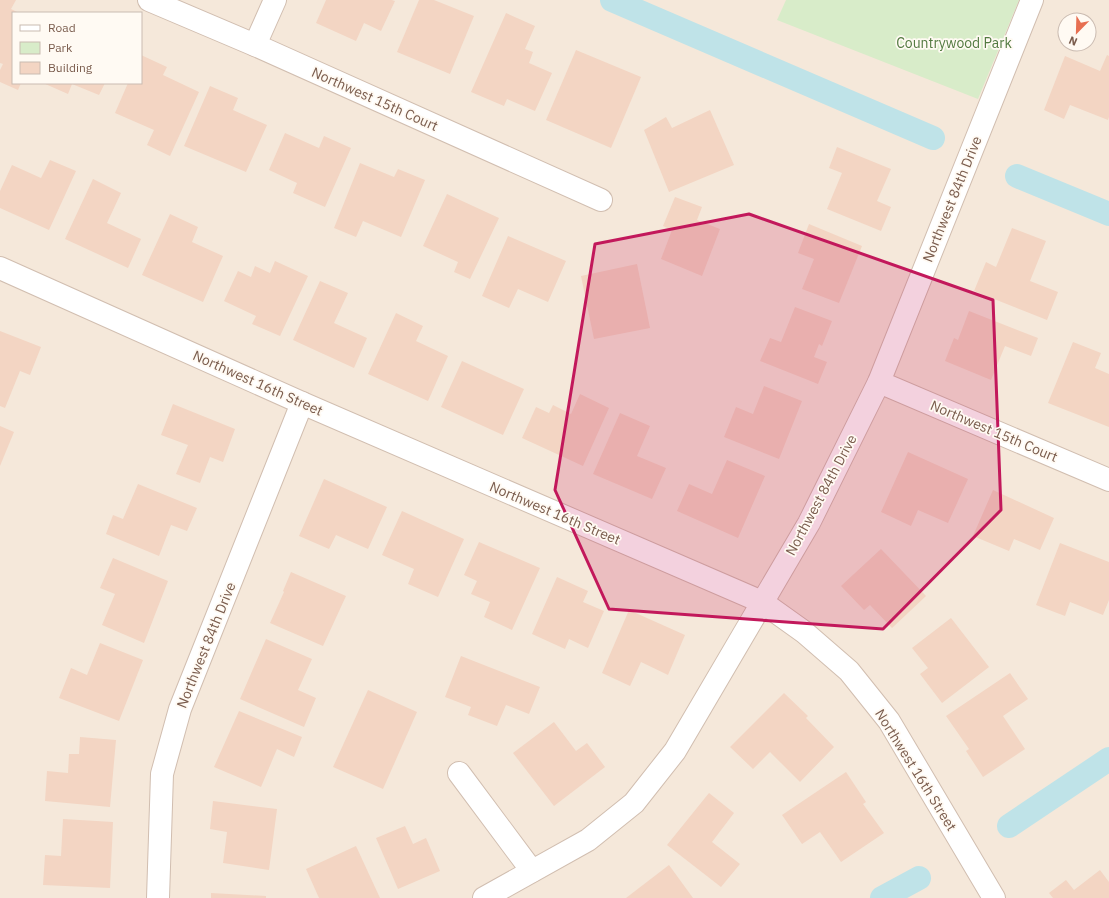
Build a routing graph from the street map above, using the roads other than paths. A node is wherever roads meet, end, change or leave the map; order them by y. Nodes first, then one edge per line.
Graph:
1 (149, 0) edge
2 (275, 0) edge
3 (1032, 0) edge
4 (255, 45) junction
5 (601, 200) dead end
6 (0, 268) edge
7 (879, 382) junction
8 (302, 403) junction
9 (1109, 480) edge
10 (762, 602) junction
11 (459, 773) dead end
12 (532, 871) junction
13 (158, 898) edge
14 (484, 898) edge
15 (994, 898) edge

1 - 4 street, Northwest 15th Court
2 - 4 street
3 - 7 street, Northwest 84th Drive
4 - 5 street, Northwest 15th Court
6 - 8 street, Northwest 16th Street
7 - 9 street, Northwest 15th Court
7 - 10 street, Northwest 84th Drive
8 - 10 street, Northwest 16th Street
8 - 13 street, Northwest 84th Drive
10 - 12 street, Northwest 84th Drive
10 - 15 street, Northwest 16th Street
11 - 12 street
12 - 14 street, Northwest 84th Drive

